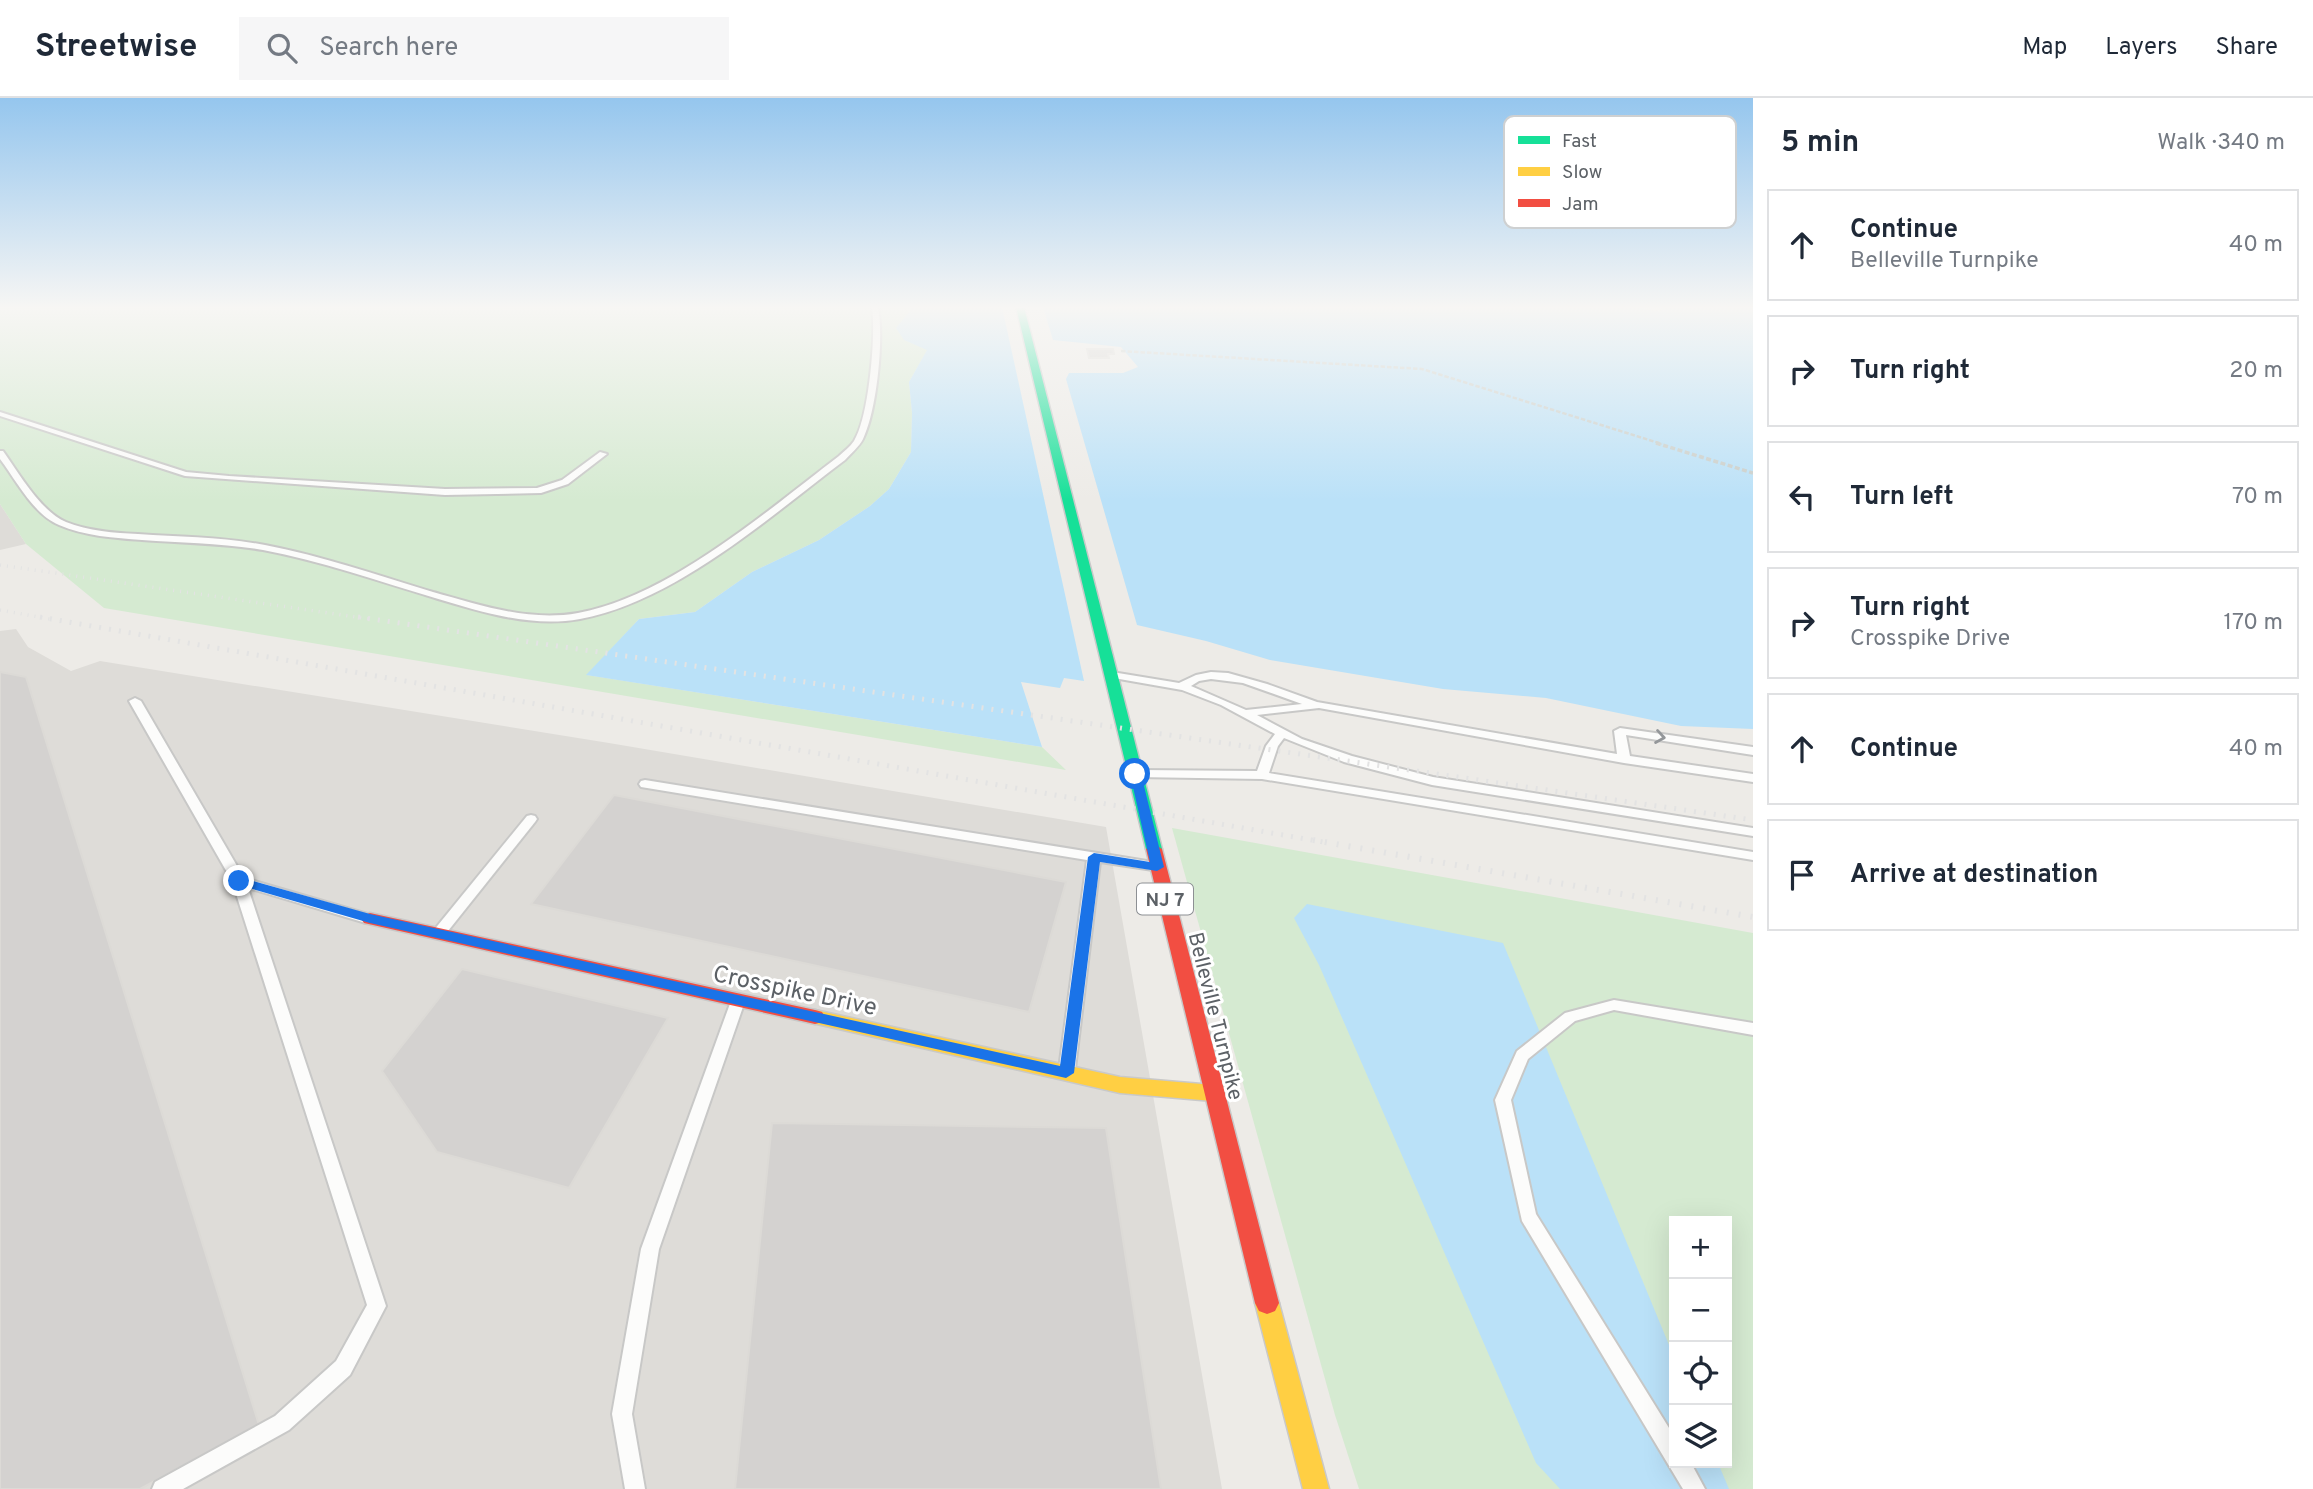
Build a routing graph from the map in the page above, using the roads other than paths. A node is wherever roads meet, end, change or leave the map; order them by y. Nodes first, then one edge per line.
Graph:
1 (872, 372) edge
2 (1036, 372) edge
3 (0, 414) edge
4 (0, 453) edge
5 (603, 454) dead end
6 (1112, 675) junction
7 (1182, 686) junction
8 (135, 701) dead end
9 (1320, 705) junction
10 (1246, 713) junction
11 (1282, 732) junction
12 (1753, 751) edge
13 (1624, 758) junction
14 (1135, 774) junction
15 (1262, 775) junction
16 (1753, 778) edge
17 (645, 784) dead end
18 (531, 819) dead end
19 (1753, 832) edge
20 (1753, 856) edge
21 (1094, 857) junction
22 (1157, 867) junction
23 (239, 881) junction
24 (370, 919) joint
25 (438, 934) junction
26 (738, 1001) junction
27 (1753, 1029) edge
28 (1066, 1073) junction
29 (1213, 1093) junction
30 (1669, 1447) edge
31 (1682, 1468) edge
32 (162, 1489) edge
33 (635, 1489) edge
34 (1316, 1489) edge
35 (1695, 1489) edge

1 - 4 lane
2 - 6 main road, Belleville Turnpike / NJ 7
3 - 5 lane
6 - 7 lane
6 - 14 main road, Belleville Turnpike / NJ 7
7 - 9 lane
7 - 10 lane
8 - 23 lane
9 - 10 lane
9 - 13 lane
10 - 11 lane
11 - 15 lane
11 - 19 lane
13 -> 12 lane
13 - 16 lane
14 - 15 lane
14 - 22 main road, Belleville Turnpike / NJ 7
15 - 20 lane
17 - 21 lane
18 - 25 lane
21 - 22 lane
21 - 28 lane
22 - 29 main road, Belleville Turnpike / NJ 7
23 - 24 lane
23 - 32 lane
24 - 25 main road, Crosspike Drive
25 - 26 main road, Crosspike Drive
26 - 28 main road, Crosspike Drive
26 - 33 lane
27 - 30 lane
28 - 29 main road, Crosspike Drive
29 - 34 main road, Belleville Turnpike / NJ 7
31 - 35 lane

